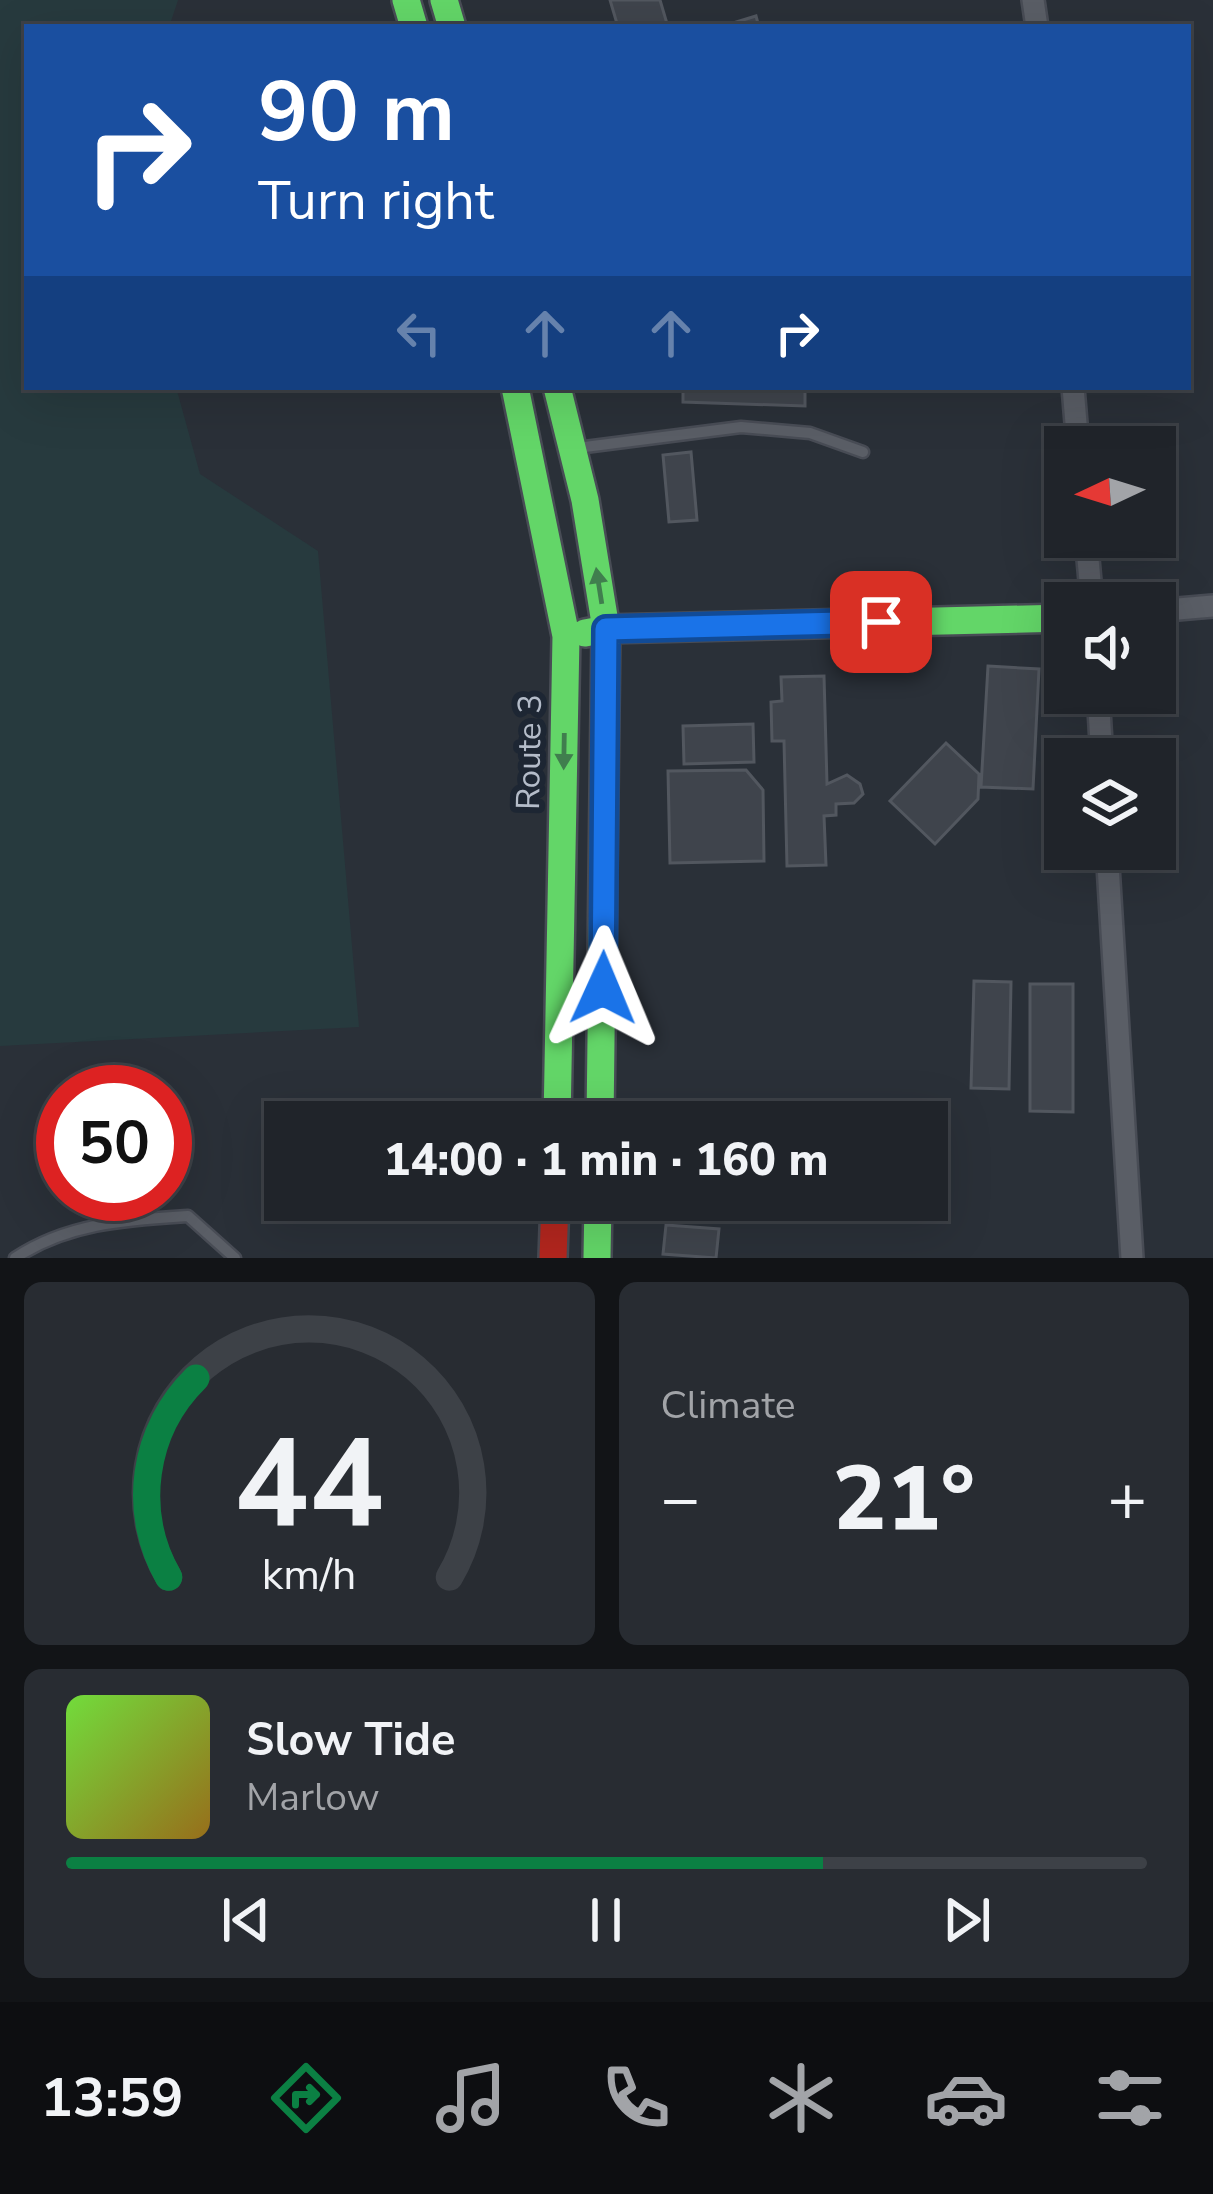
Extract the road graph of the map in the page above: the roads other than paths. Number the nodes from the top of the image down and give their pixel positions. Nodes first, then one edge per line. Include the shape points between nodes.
1 (516, 390) edge
2 (558, 390) edge
3 (1072, 390) edge
4 (1076, 426) edge
5 (574, 448) junction
6 (863, 452) dead end
7 (1213, 606) edge
8 (1176, 609) edge
9 (1044, 619) edge
10 (606, 629) junction
11 (566, 636) junction
12 (1108, 870) edge
13 (604, 944) junction
14 (562, 945) junction
15 (558, 1101) edge
16 (600, 1101) edge
17 (555, 1221) edge
18 (598, 1221) edge
19 (32, 1253) edge
20 (15, 1258) edge
21 (236, 1258) edge
22 (554, 1258) edge
23 (597, 1258) edge
24 (1132, 1258) edge

1 - 11 main road, Route 3
2 - 5 main road
3 - 4 street
5 - 6 lane via 741,427 810,433
10 -> 5 main road
7 - 8 street
9 - 10 main road
10 - 11 main road
10 - 13 main road
11 -> 14 main road, Route 3
12 - 24 street
13 - 14 main road
13 - 16 main road
14 - 15 main road, Route 3
17 - 22 main road
18 - 23 main road
19 - 20 lane
19 - 21 lane via 99,1222 188,1216

